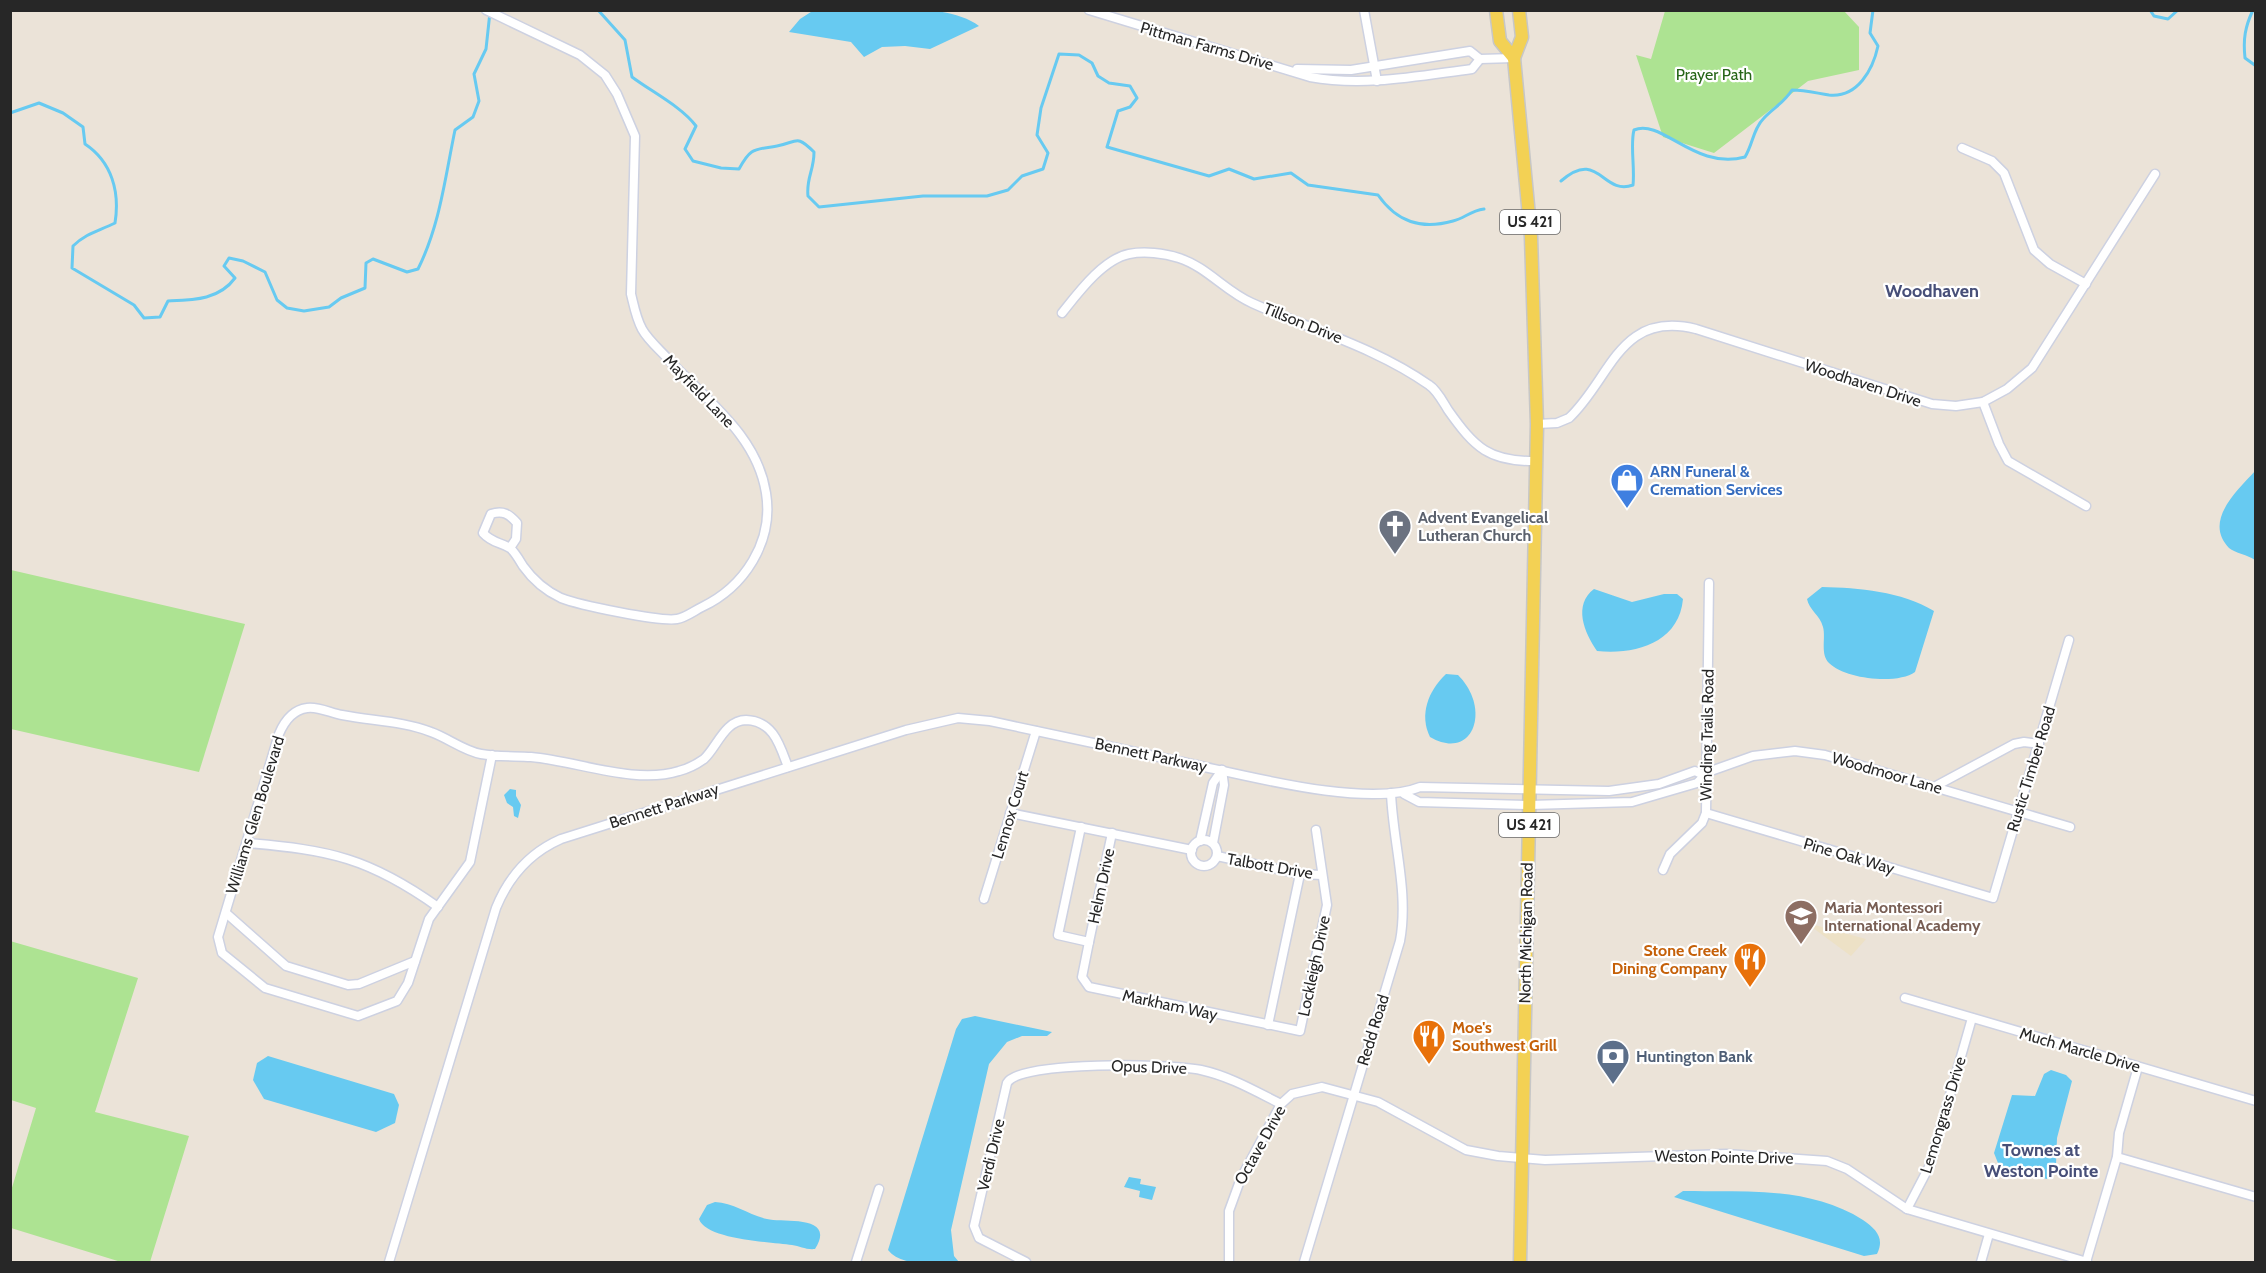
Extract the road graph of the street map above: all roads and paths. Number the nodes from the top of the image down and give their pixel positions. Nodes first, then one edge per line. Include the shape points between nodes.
1 (486, 10) edge
2 (1089, 10) edge
3 (1364, 10) edge
4 (1496, 10) edge
5 (1519, 10) edge
6 (1514, 58) junction
7 (1480, 59) junction
8 (1375, 66) junction
9 (1291, 69) junction
10 (1377, 81) junction
11 (1962, 148) dead end
12 (2155, 174) dead end
13 (2085, 284) junction
14 (1062, 313) dead end
15 (1983, 402) junction
16 (1537, 424) junction
17 (1537, 461) junction
18 (2086, 506) dead end
19 (510, 548) junction
20 (1709, 584) dead end
21 (2069, 640) dead end
22 (1036, 731) junction
23 (2039, 744) junction
24 (492, 755) junction
25 (788, 767) junction
26 (1222, 770) junction
27 (1706, 773) junction
28 (1934, 787) junction
29 (1531, 790) junction
30 (1390, 794) junction
31 (1404, 794) junction
32 (1530, 805) junction
33 (2018, 812) junction
34 (1010, 813) junction
35 (1706, 813) junction
36 (1081, 827) junction
37 (2070, 827) dead end
38 (1316, 830) dead end
39 (1112, 833) junction
40 (1200, 841) junction
41 (248, 843) junction
42 (1213, 843) junction
43 (1192, 850) junction
44 (1217, 856) junction
45 (1663, 870) dead end
46 (1300, 874) junction
47 (1322, 875) junction
48 (1993, 898) joint
49 (984, 899) dead end
50 (438, 907) junction
51 (226, 913) junction
52 (1089, 942) junction
53 (415, 961) junction
54 (1905, 998) dead end
55 (1972, 1018) junction
56 (1268, 1025) junction
57 (1300, 1031) joint
58 (2138, 1066) junction
59 (1011, 1078) joint
60 (1354, 1094) junction
61 (2256, 1101) edge
62 (1281, 1104) junction
63 (2117, 1156) junction
64 (1522, 1158) junction
65 (879, 1189) dead end
66 (2256, 1197) edge
67 (1907, 1209) junction
68 (1989, 1234) junction
69 (2087, 1262) edge
70 (389, 1263) edge
71 (856, 1263) edge
72 (1026, 1263) edge
73 (1229, 1263) edge
74 (1304, 1263) edge
75 (1520, 1263) edge
76 (1981, 1263) edge

1 - 19 street, Mayfield Lane via 580,55 605,75 617,94 635,136 631,294 636,315 656,346 719,410 755,454 766,494 764,531 747,572 715,601 680,619 662,620 561,598 536,582
2 - 9 street, Pittman Farms Drive
3 - 8 street
4 - 6 main road, US 421 via 1500,41
5 - 6 main road, US 421 via 1522,37
6 - 7 street, Pittman Farms Drive
6 - 16 main road, North Michigan Road / US 421 via 1531,237
7 - 8 street, Pittman Farms Drive via 1470,51
7 - 10 street, Pittman Farms Drive via 1472,69
8 - 9 street, Pittman Farms Drive via 1351,70
8 - 10 street
9 - 10 street, Pittman Farms Drive via 1331,81
11 - 13 street via 1992,161 2004,173 2034,250
12 - 13 street, Woodhaven Drive
13 - 15 street, Woodhaven Drive via 2032,368 2007,389
14 - 17 street, Tillson Drive via 1093,274 1128,254 1178,258 1195,264 1249,302 1375,352 1432,386 1464,434 1490,454 1514,461
15 - 16 street, Woodhaven Drive via 1956,406 1916,400 1696,329 1673,326 1647,331 1626,343 1569,418
15 - 18 street via 2008,461
16 - 17 main road, North Michigan Road / US 421
17 - 29 main road, North Michigan Road / US 421
19 - 19 street, Mayfield Lane via 494,543 483,533 491,514 499,511 517,523 516,539
20 - 27 street, Winding Trails Road
21 - 23 street, Rustic Timber Road
22 - 25 street, Bennett Parkway via 958,718
22 - 26 street, Bennett Parkway
22 - 34 street, Lennox Court
23 - 28 street via 2013,744
23 - 33 street, Rustic Timber Road
24 - 25 street, Williams Glen Boulevard via 559,759 646,776 664,775 703,759 732,726 747,720 774,733
24 - 41 street, Williams Glen Boulevard via 480,754 431,731 385,720 310,707 299,710 283,724 279,734
24 - 50 street, Williams Glen Boulevard via 470,862
25 - 70 street, Bennett Parkway via 561,839 538,851 508,882 496,908
26 - 30 street, Bennett Parkway via 1315,789
26 - 40 street, Bennett Parkway via 1213,783
26 - 42 street, Bennett Parkway via 1224,785
27 - 28 street, Woodmoor Lane via 1753,756 1795,751 1826,755
27 - 29 street, Woodmoor Lane via 1695,771 1659,784 1609,791
27 - 32 street, Woodmoor Lane via 1697,783 1650,799 1612,804
27 - 35 street, Winding Trails Road
28 - 33 street, Woodmoor Lane
29 - 31 street, Bennett Parkway via 1420,787
29 - 32 main road, North Michigan Road / US 421
30 - 31 street, Bennett Parkway
30 - 60 street, Redd Road via 1403,904 1402,927
31 - 32 street, Bennett Parkway via 1419,802
32 - 64 main road, North Michigan Road / US 421
33 - 37 street, Woodmoor Lane
33 - 48 street, Rustic Timber Road
34 - 36 street, Talbott Drive
34 - 49 street, Lennox Court
35 - 45 street, Winding Trails Road via 1702,824 1670,854
35 - 48 street, Pine Oak Way
36 - 39 street, Talbott Drive
36 - 52 street, Helm Drive via 1058,935
38 - 47 street, Lockleigh Drive
39 - 43 street, Talbott Drive
39 - 52 street, Helm Drive
40 - 42 street, Talbott Drive
40 - 43 street
41 - 50 street via 321,850 370,866
41 - 51 street, Williams Glen Boulevard
42 - 44 street, Talbott Drive
43 - 44 street, Talbott Drive via 1194,862 1201,866 1213,863
44 - 46 street, Talbott Drive
46 - 47 street, Talbott Drive
46 - 56 street, Lockleigh Drive
47 - 57 street, Lockleigh Drive via 1327,905
50 - 53 street, Williams Glen Boulevard via 429,919
51 - 53 street, Williams Glen Boulevard via 286,966 348,985
51 - 53 street, Williams Glen Boulevard via 218,937 222,953 264,988 358,1016 397,1001
52 - 56 street, Markham Way via 1082,977 1089,987
54 - 55 street, Much Marcle Drive
55 - 58 street, Much Marcle Drive
55 - 67 street, Lemongrass Drive via 1930,1165
56 - 57 street, Markham Way
58 - 61 street, Much Marcle Drive
58 - 63 street
59 - 62 street, Opus Drive via 1036,1069 1160,1064 1202,1070
59 - 72 street, Verdi Drive via 974,1226 975,1234
60 - 62 street, Octave Drive via 1306,1089
60 - 64 street, Weston Pointe Drive via 1400,1112 1466,1150
60 - 74 street, Redd Road
62 - 73 street, Octave Drive via 1241,1178 1229,1211
63 - 66 street
63 - 69 street
64 - 67 street, Weston Pointe Drive via 1703,1154 1816,1159 1846,1169
64 - 75 main road, North Michigan Road / US 421
65 - 71 street
67 - 68 street, Weston Pointe Drive
68 - 69 street, Weston Pointe Drive
68 - 76 street

